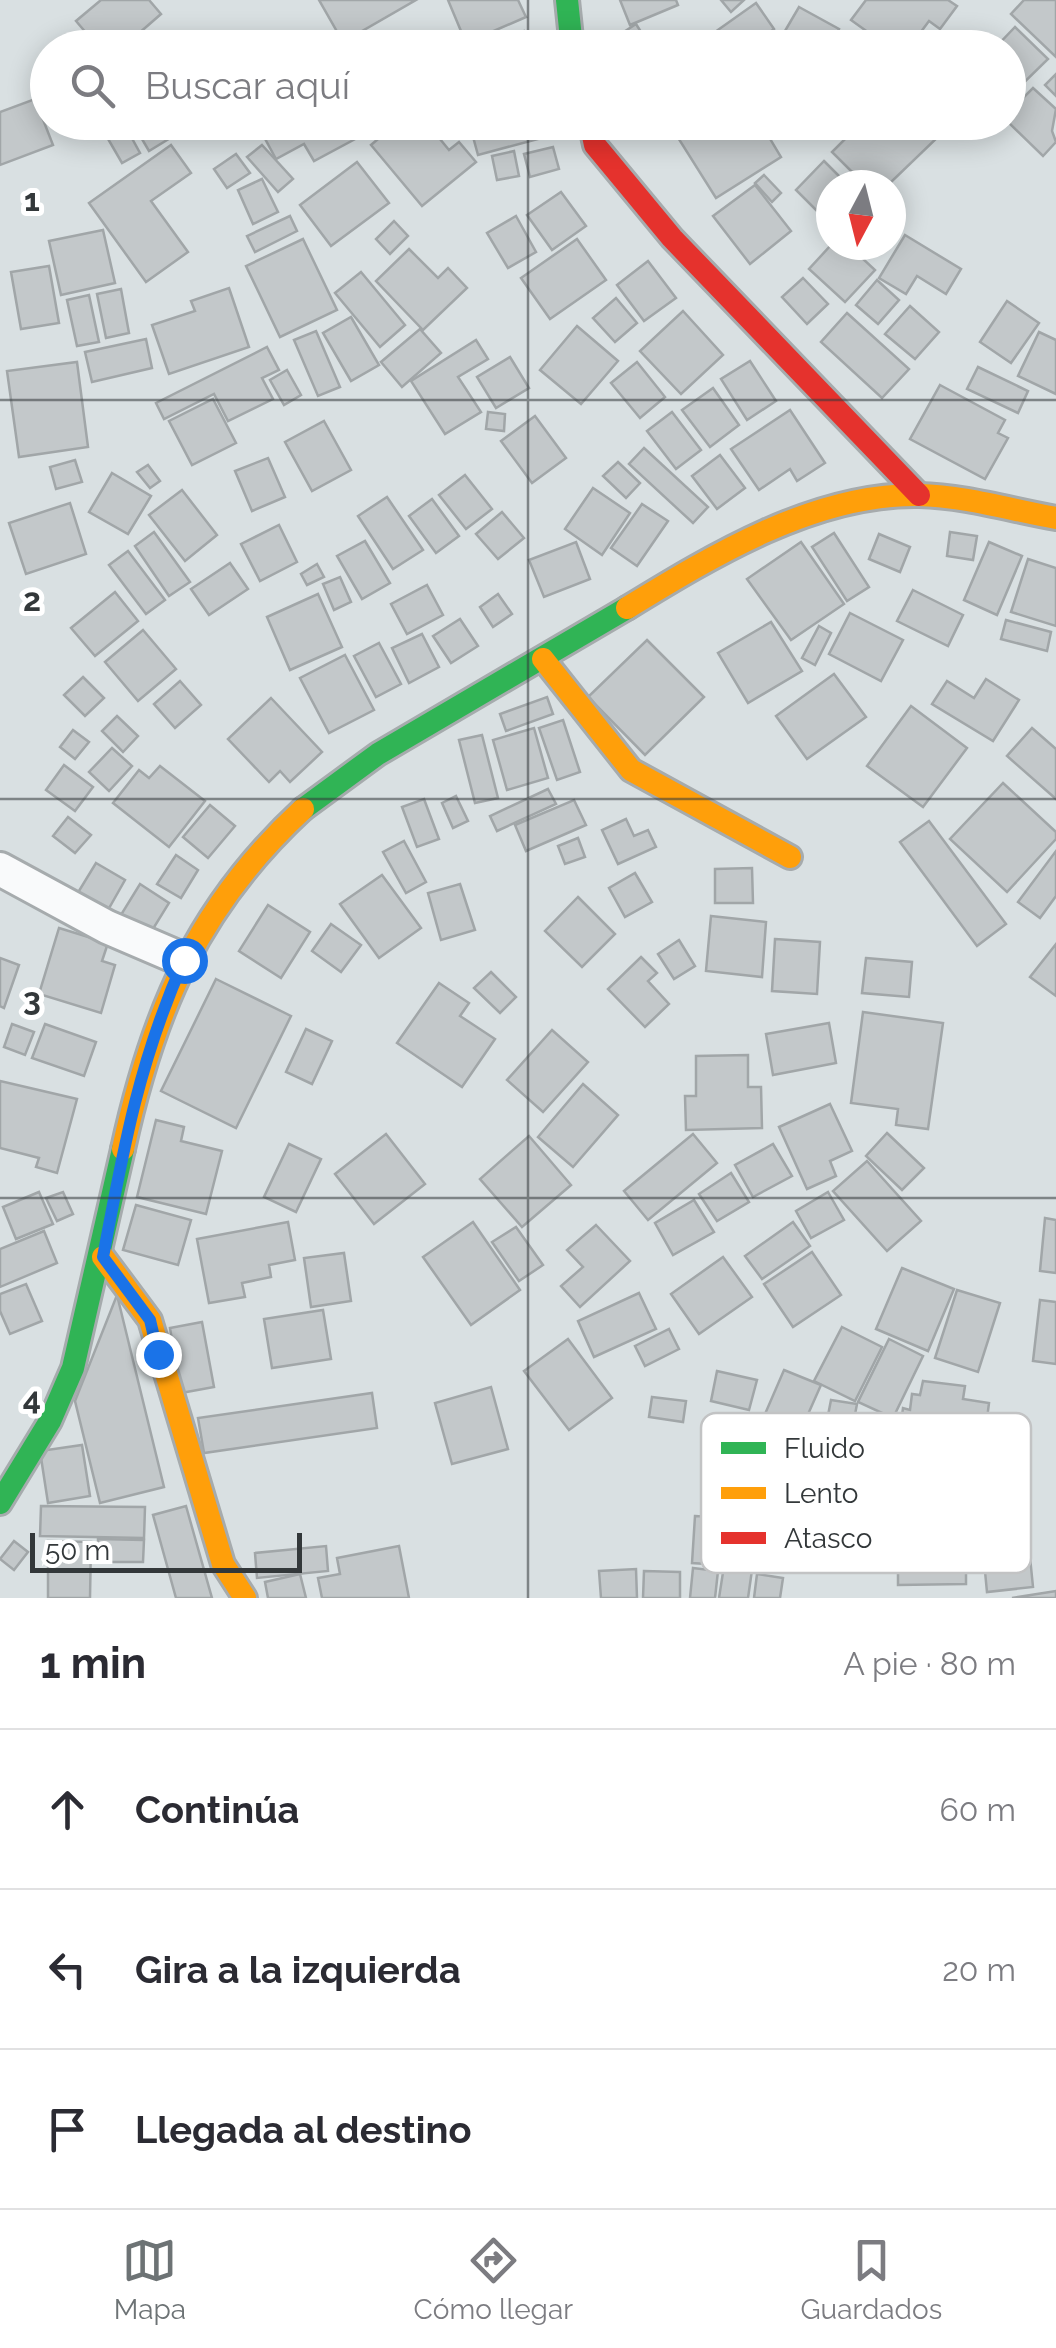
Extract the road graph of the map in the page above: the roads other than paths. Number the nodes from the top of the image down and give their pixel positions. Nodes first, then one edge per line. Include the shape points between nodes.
1 (566, 0) edge
2 (570, 30) edge
3 (595, 140) edge
4 (919, 495) junction
5 (1056, 518) edge
6 (543, 660) junction
7 (790, 857) dead end
8 (0, 869) edge
9 (184, 960) junction
10 (103, 1257) junction
11 (0, 1503) edge
12 (244, 1598) edge

1 - 2 street
3 - 4 street via 672,238
4 - 5 street
4 - 6 street via 853,504 793,522 704,565
6 - 7 street via 631,770
6 - 9 street via 379,755 302,810 244,872
8 - 9 street
9 - 10 street via 134,1091
10 - 11 street via 56,1412
10 - 12 street via 150,1320 223,1564

